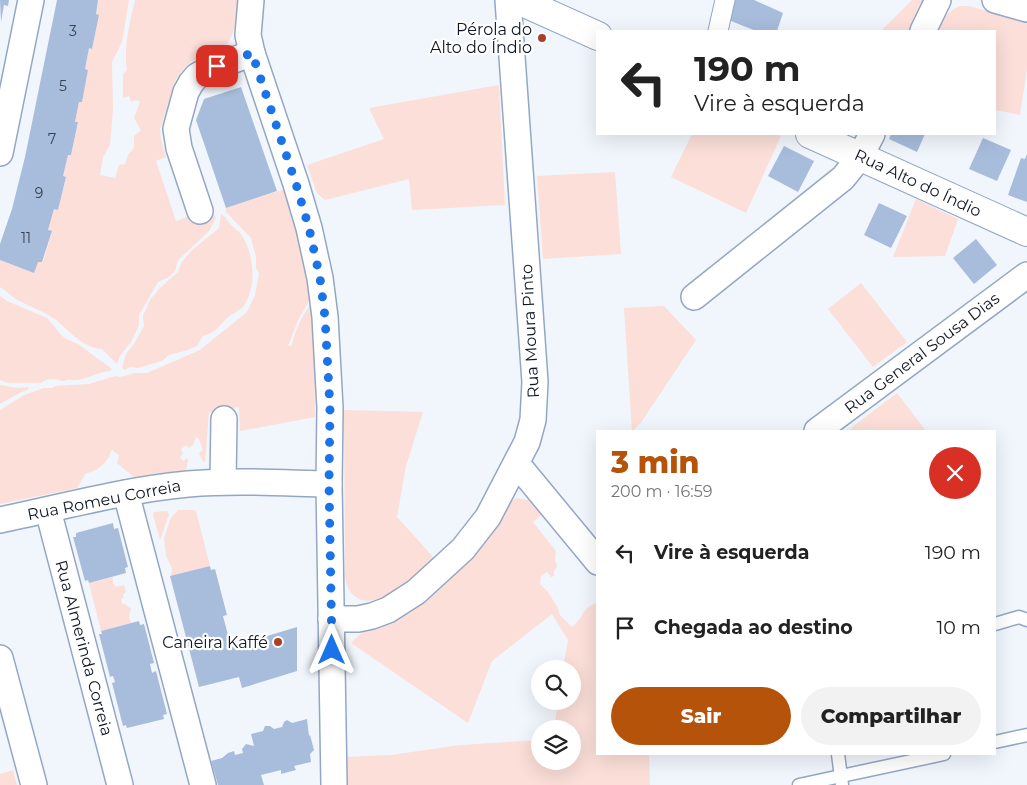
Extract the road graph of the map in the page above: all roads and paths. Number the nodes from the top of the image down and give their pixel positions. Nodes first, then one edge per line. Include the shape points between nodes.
1 (31, 0) edge
2 (251, 0) edge
3 (508, 0) edge
4 (518, 0) edge
5 (725, 0) edge
6 (938, 0) edge
7 (995, 0) edge
8 (1027, 9) edge
9 (718, 30) edge
10 (923, 30) edge
11 (596, 35) edge
12 (252, 53) junction
13 (5, 101) edge
14 (815, 135) edge
15 (866, 145) edge
16 (0, 152) edge
17 (200, 211) dead end
18 (1027, 232) edge
19 (1027, 275) edge
20 (694, 297) dead end
21 (224, 419) dead end
22 (818, 430) edge
23 (517, 464) junction
24 (223, 481) junction
25 (329, 484) junction
26 (126, 493) junction
27 (48, 510) junction
28 (0, 520) edge
29 (596, 560) edge
30 (332, 619) junction
31 (1027, 620) edge
32 (996, 624) edge
33 (0, 658) edge
34 (1027, 735) edge
35 (996, 742) edge
36 (838, 755) edge
37 (940, 755) edge
38 (842, 781) edge
39 (34, 785) edge
40 (120, 785) edge
41 (203, 785) edge
42 (334, 785) edge
43 (799, 785) edge

1 - 13 street
2 - 12 street via 248,36
3 - 23 street, Rua Moura Pinto via 535,382 533,420
4 - 11 main road
5 - 9 street
6 - 10 street
7 - 8 street
12 - 17 street via 197,76 186,92 177,137
12 - 25 street via 296,184 320,278 328,351
13 - 16 street
14 - 15 main road, Rua Alto do Índio
15 - 18 main road, Rua Alto do Índio
15 - 20 street via 843,178
19 - 22 street, Rua General Sousa Dias
21 - 24 street
23 - 29 street
23 - 30 street, Rua Moura Pinto via 476,533 416,592 372,616
24 - 25 street, Rua Romeu Correia
24 - 26 street, Rua Romeu Correia
25 - 30 street
26 - 27 street, Rua Romeu Correia
26 - 41 street
27 - 28 street, Rua Romeu Correia
27 - 40 street, Rua Almerinda Correia
30 - 42 street
31 - 32 lane via 1019,617
33 - 39 street
34 - 35 lane
36 - 38 lane
37 - 38 lane
38 - 43 lane

